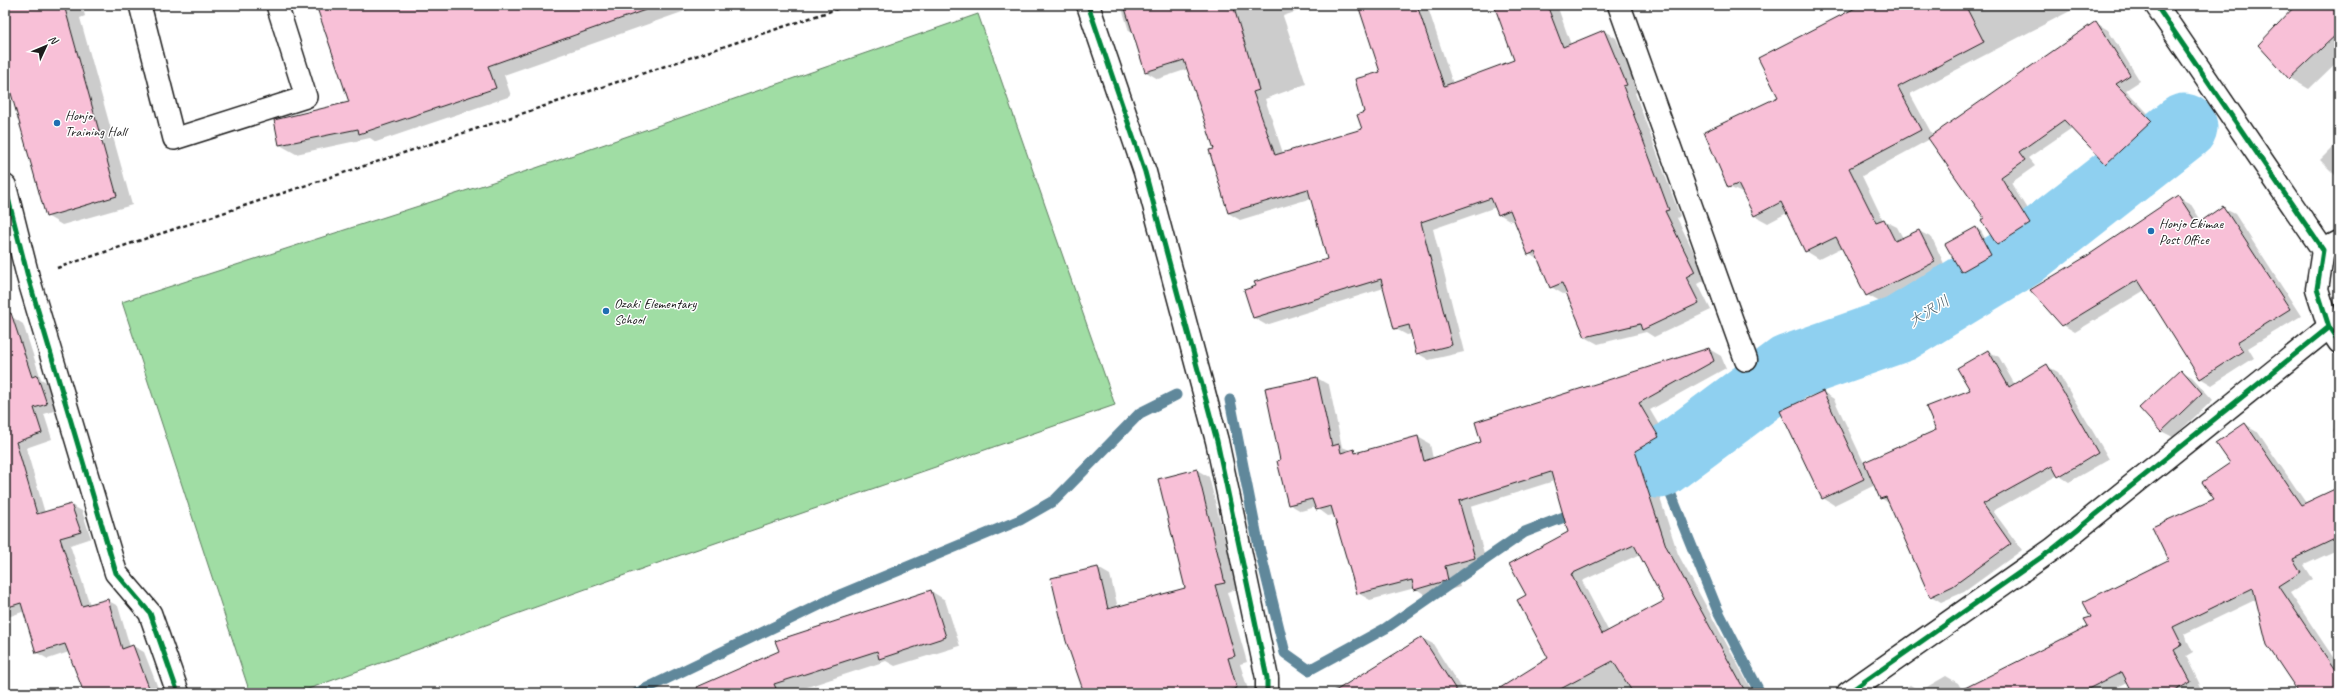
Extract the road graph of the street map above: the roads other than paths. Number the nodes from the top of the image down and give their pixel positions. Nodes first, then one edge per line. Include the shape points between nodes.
1 (140, 5) edge
2 (277, 5) edge
3 (1088, 5) edge
4 (1619, 5) edge
5 (2156, 5) edge
6 (5, 186) edge
7 (2331, 246) edge
8 (2334, 335) edge
9 (1746, 360) dead end
10 (178, 693) edge
11 (1267, 693) edge
12 (1848, 693) edge

1 - 2 lane via 174,139 306,97
3 - 11 street via 1145,172 1215,434 1267,678
4 - 9 street
5 - 7 street
6 - 10 street via 28,277 116,573 150,613
7 - 8 street via 2317,289
8 - 12 street via 2053,549

